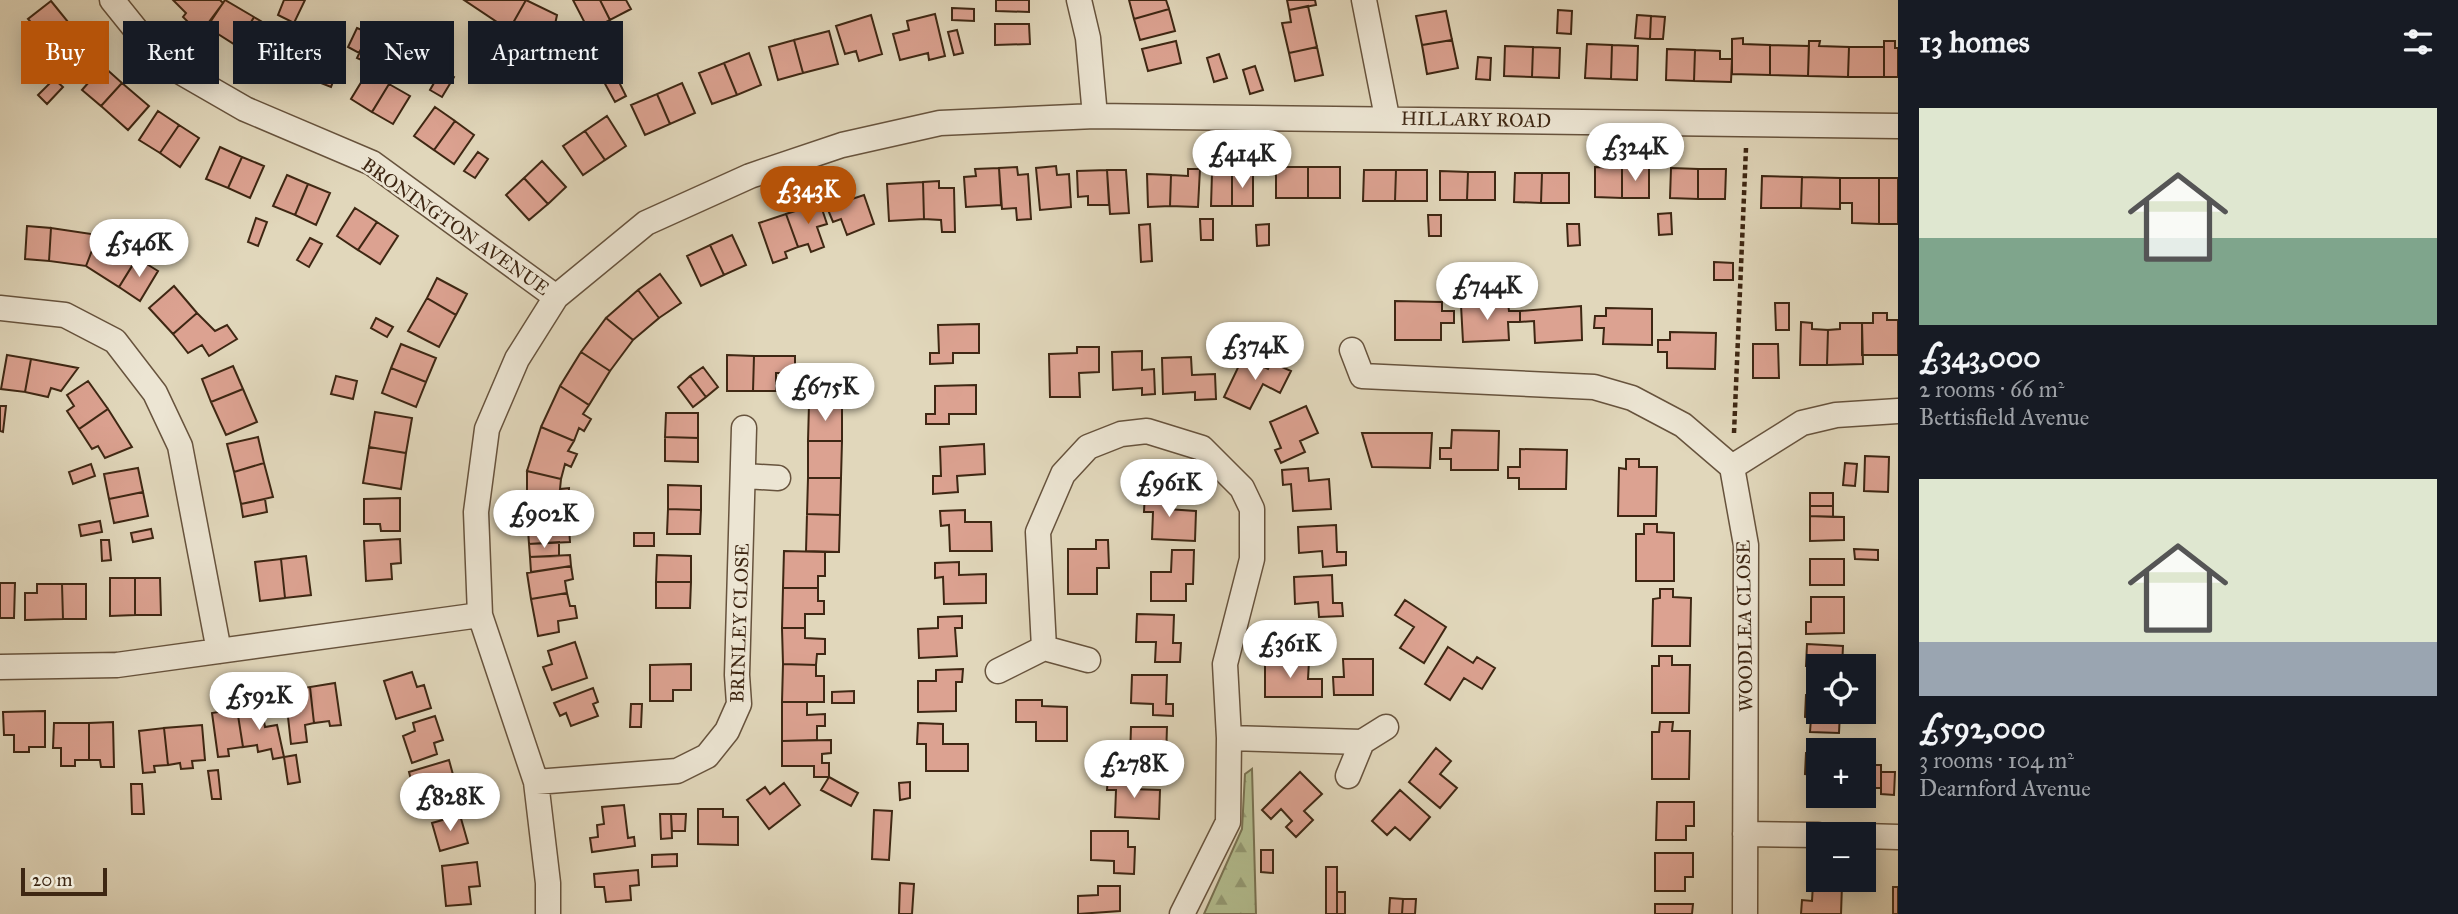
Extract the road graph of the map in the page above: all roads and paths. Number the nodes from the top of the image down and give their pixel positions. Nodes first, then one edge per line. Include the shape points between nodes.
1 (112, 0) edge
2 (1079, 0) edge
3 (1364, 0) edge
4 (1095, 116) junction
5 (1387, 117) junction
6 (1747, 123) junction
7 (1898, 126) edge
8 (556, 297) junction
9 (0, 307) edge
10 (1352, 350) dead end
11 (1898, 411) edge
12 (744, 428) dead end
13 (1732, 467) junction
14 (745, 476) junction
15 (778, 478) dead end
16 (480, 615) junction
17 (1044, 648) junction
18 (219, 651) junction
19 (1088, 660) dead end
20 (0, 667) edge
21 (998, 671) dead end
22 (1385, 727) dead end
23 (1229, 738) junction
24 (1362, 742) junction
25 (1348, 776) dead end
26 (536, 782) junction
27 (1745, 834) junction
28 (1806, 835) edge
29 (1876, 836) edge
30 (1898, 837) edge
31 (548, 914) edge
32 (1182, 914) edge
33 (1745, 914) edge

1 - 8 street, BRONINGTON AVENUE via 145,41 179,71 245,109 372,163
2 - 4 street via 1088,38
3 - 5 street
4 - 5 street, HILLARY ROAD
4 - 8 street, HILLARY ROAD via 940,123 842,145 698,197 646,223
5 - 6 street, HILLARY ROAD
6 - 7 street, HILLARY ROAD
6 - 13 path
8 - 16 street, HILLARY ROAD via 517,359 488,429 476,512
9 - 18 street via 65,315 115,341 155,393 180,446
10 - 13 street via 1362,376 1594,387 1632,398 1683,425
11 - 13 street via 1836,415 1802,423
12 - 14 street, BRINLEY CLOSE
13 - 27 street, WOODLEA CLOSE via 1746,545
14 - 15 street
14 - 26 street, BRINLEY CLOSE via 739,704 727,730 707,756 677,771
16 - 18 street
16 - 26 street, HILLARY ROAD
17 - 19 street
17 - 21 street
17 - 23 street via 1038,532 1063,474 1088,447 1121,434 1147,431 1202,448 1242,488 1252,509 1252,559 1225,664
18 - 20 street via 117,665
22 - 24 street
23 - 24 street
23 - 32 street via 1228,822
24 - 25 street
26 - 31 street, HILLARY ROAD
27 - 28 street
27 - 33 street, WOODLEA CLOSE
29 - 30 street

